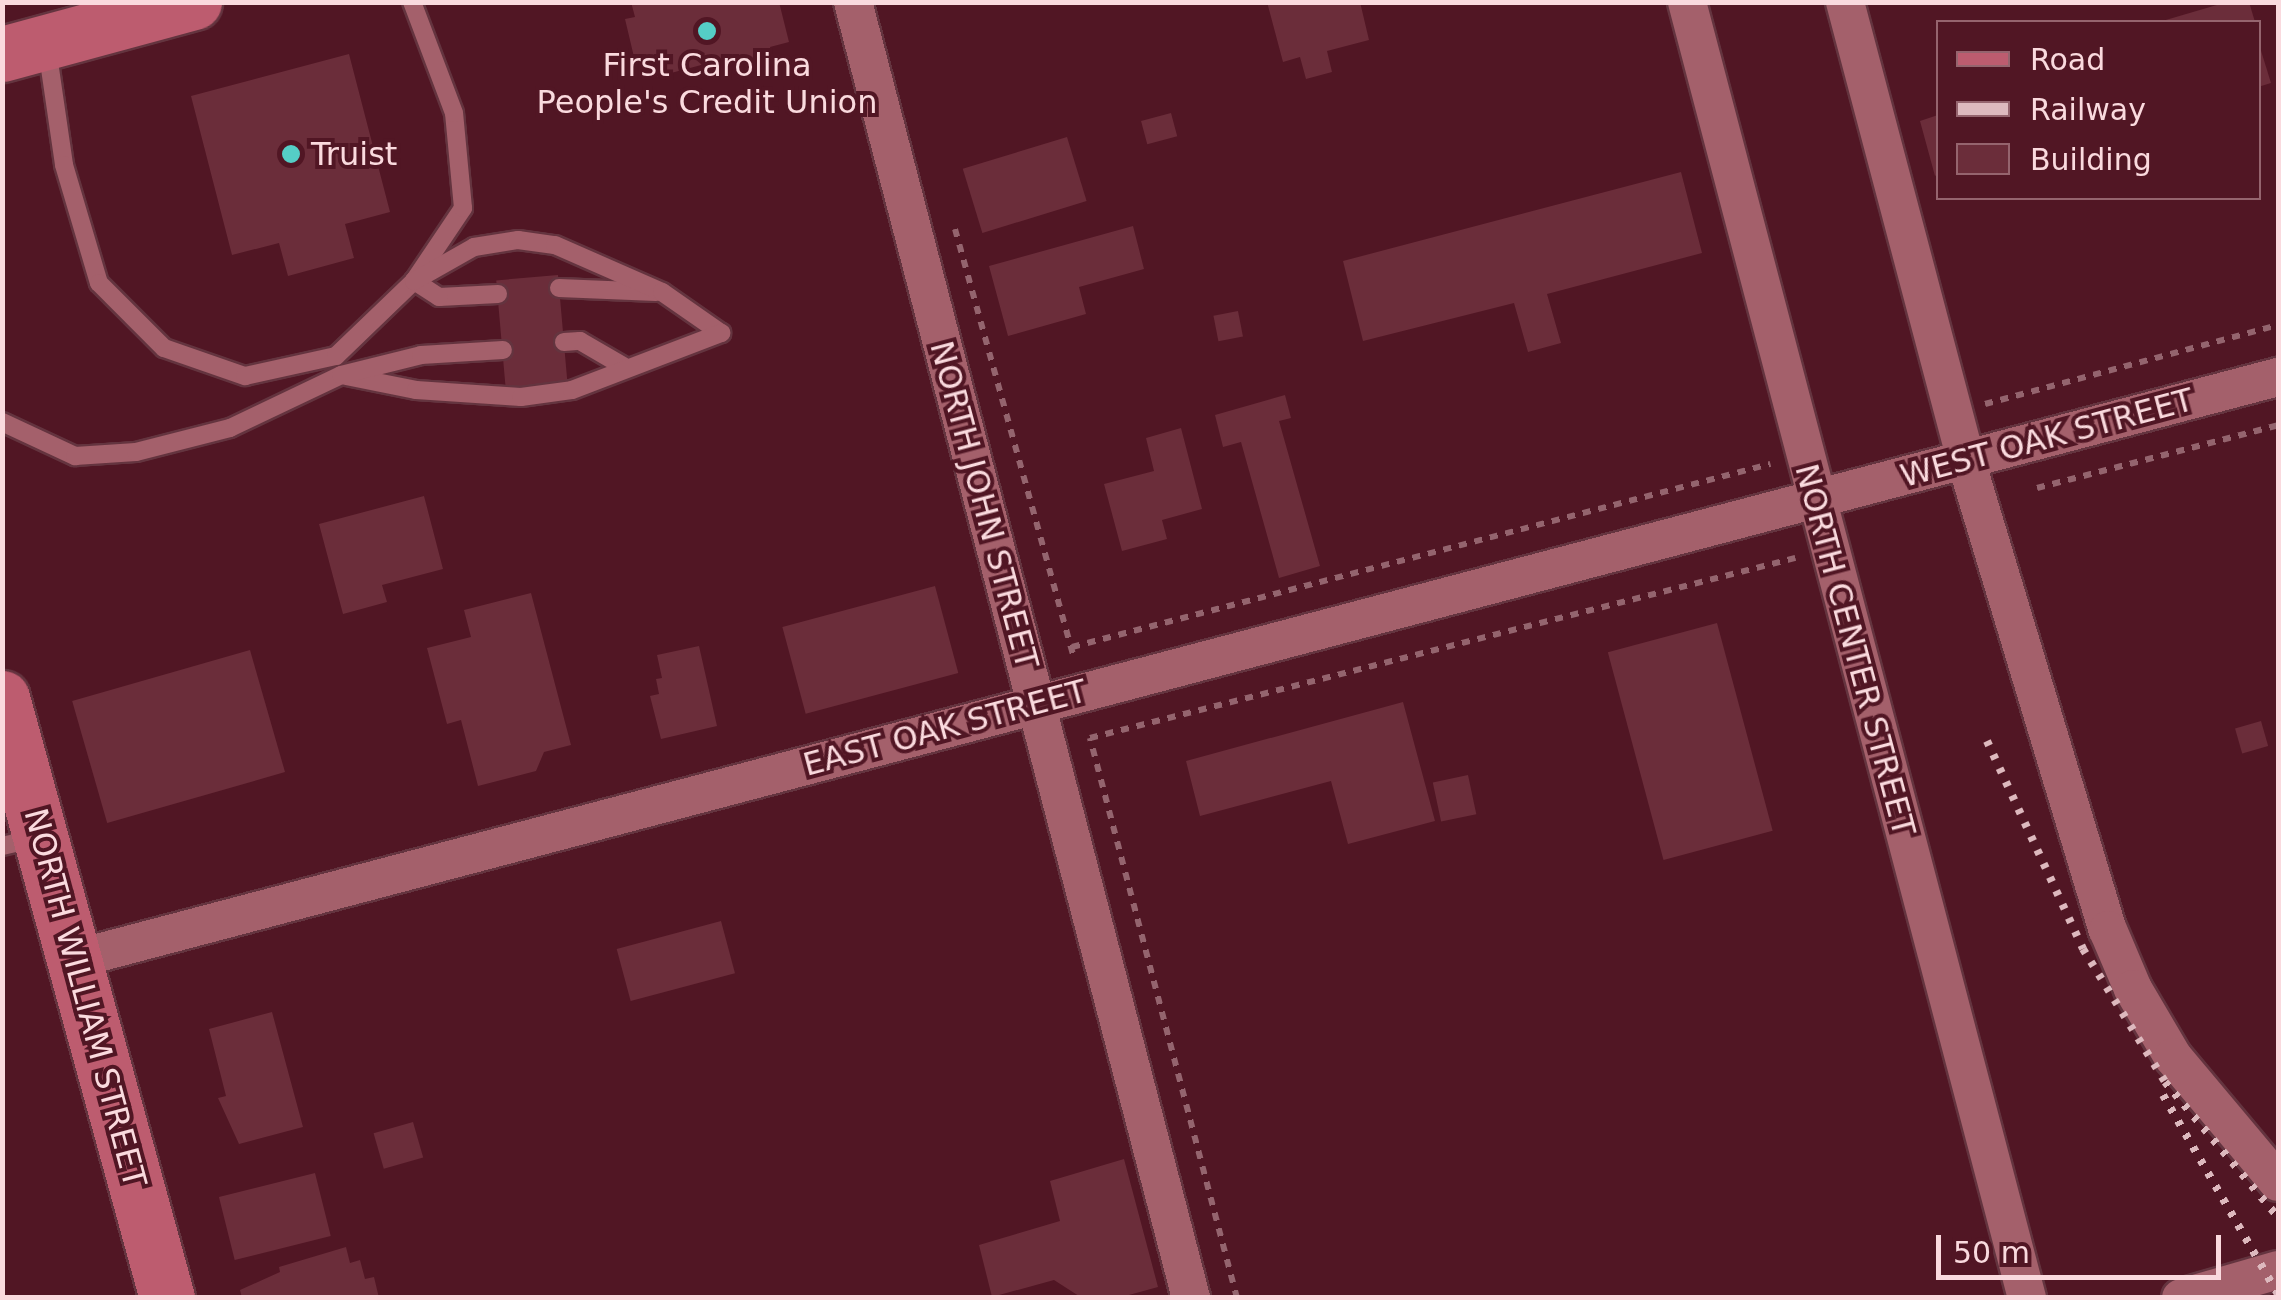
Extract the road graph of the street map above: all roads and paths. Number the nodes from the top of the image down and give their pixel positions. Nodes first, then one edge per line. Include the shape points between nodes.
1 (194, 2) edge
2 (412, 2) edge
3 (853, 2) edge
4 (1687, 2) edge
5 (1846, 2) edge
6 (24, 48) edge
7 (950, 211) dead end
8 (414, 281) junction
9 (559, 288) dead end
10 (662, 292) junction
11 (498, 294) dead end
12 (2278, 325) edge
13 (564, 342) dead end
14 (503, 350) dead end
15 (336, 356) junction
16 (623, 366) junction
17 (341, 375) junction
18 (2278, 377) edge
19 (1984, 404) dead end
20 (2, 422) edge
21 (2278, 425) edge
22 (1966, 461) junction
23 (1773, 463) dead end
24 (2037, 488) dead end
25 (1816, 500) junction
26 (1795, 558) dead end
27 (1072, 647) junction
28 (1074, 657) dead end
29 (2, 698) edge
30 (1036, 704) junction
31 (22, 842) edge
32 (75, 959) junction
33 (2278, 1182) edge
34 (2278, 1270) edge
35 (167, 1298) edge
36 (1191, 1298) edge
37 (1237, 1298) edge
38 (2027, 1298) edge
39 (2181, 1298) edge

1 - 6 main road
2 - 8 lane via 454,113 463,208
3 - 30 street, NORTH JOHN STREET
4 - 25 street, NORTH CENTER STREET
5 - 22 street
6 - 15 lane via 100,283 164,348 245,376
7 - 27 path
8 - 10 lane via 474,246 518,240 586,255
8 - 11 lane via 440,297
8 - 15 lane
9 - 10 lane
10 - 16 lane via 721,332
12 - 19 path
13 - 16 lane via 580,340
14 - 17 lane via 421,355
15 - 17 lane
16 - 17 lane via 572,390 520,397 416,390
17 - 20 lane via 230,428 136,452 75,456
18 - 22 street, WEST OAK STREET
21 - 24 path
22 - 25 street, WEST OAK STREET
22 - 33 street via 2108,930 2133,989 2196,1088
23 - 27 path
25 - 30 street, EAST OAK STREET
25 - 38 street, NORTH CENTER STREET
26 - 37 path via 1090,738
27 - 28 path
29 - 31 main road, NORTH WILLIAM STREET
30 - 32 street, EAST OAK STREET
30 - 36 street, NORTH JOHN STREET
31 - 32 main road, NORTH WILLIAM STREET
32 - 35 main road, NORTH WILLIAM STREET
34 - 39 street

